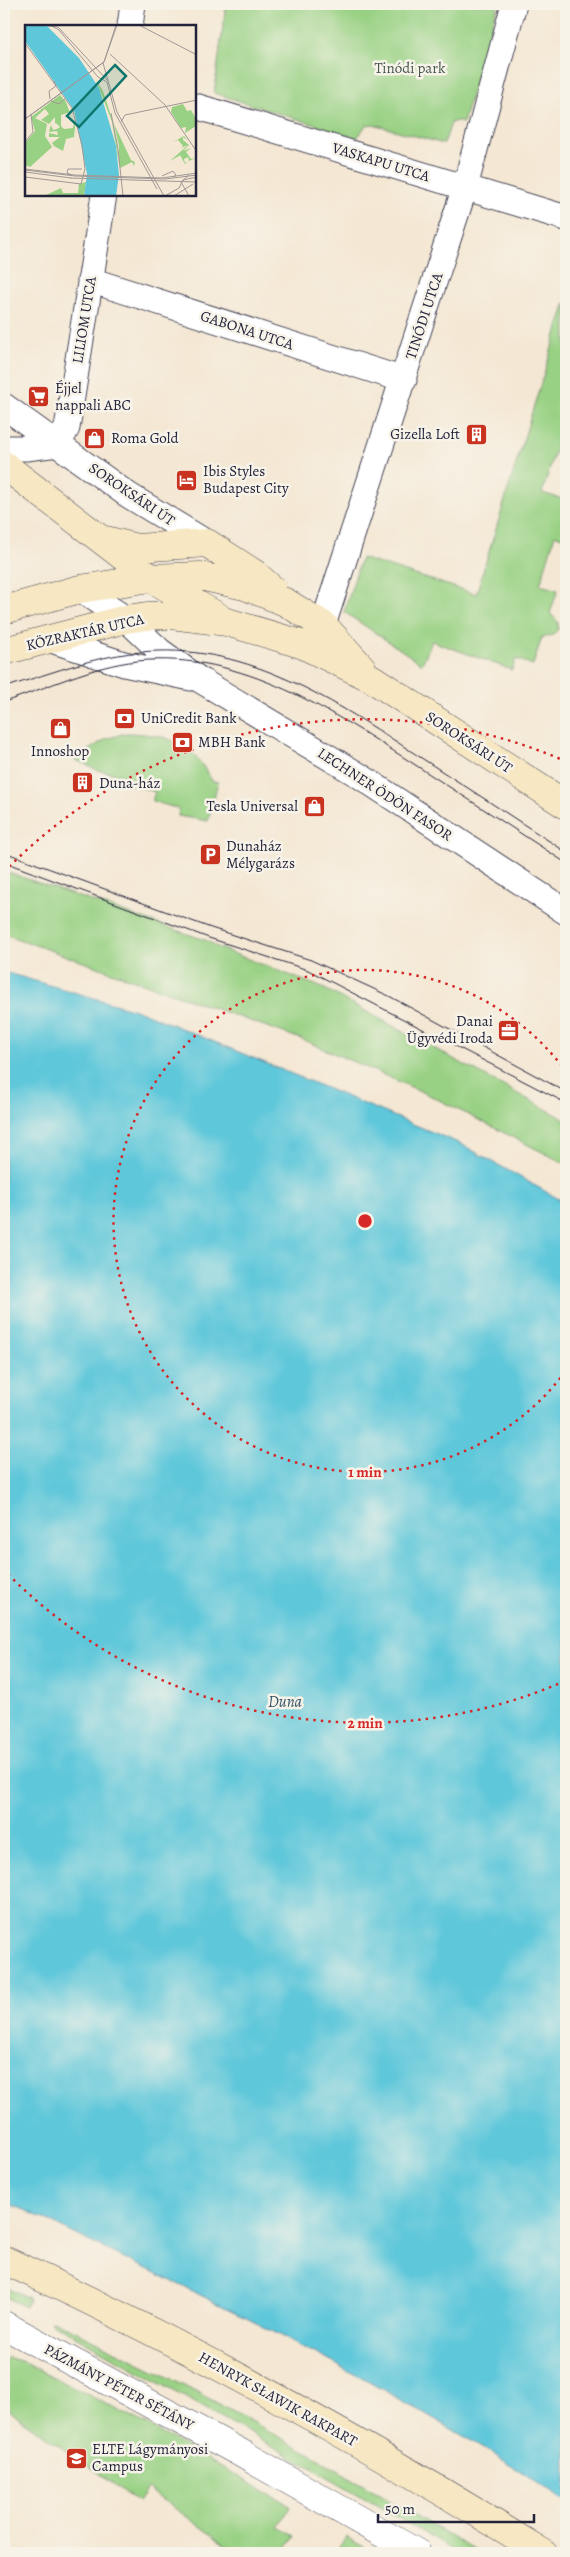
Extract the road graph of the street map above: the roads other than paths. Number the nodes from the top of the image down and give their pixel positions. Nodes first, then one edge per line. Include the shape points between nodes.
1 (133, 4) edge
2 (514, 4) edge
3 (130, 25) edge
4 (196, 106) edge
5 (465, 188) junction
6 (104, 196) edge
7 (566, 218) edge
8 (90, 280) junction
9 (404, 380) junction
10 (4, 406) edge
11 (58, 444) junction
12 (4, 448) edge
13 (4, 465) edge
14 (95, 536) junction
15 (207, 543) junction
16 (151, 578) junction
17 (80, 589) junction
18 (286, 602) junction
19 (4, 610) edge
20 (126, 619) junction
21 (227, 622) junction
22 (323, 625) junction
23 (48, 639) junction
24 (4, 651) edge
25 (371, 678) junction
26 (200, 680) junction
27 (566, 805) edge
28 (566, 912) edge
29 (4, 2260) edge
30 (4, 2325) edge
31 (417, 2553) edge
32 (543, 2553) edge

1 - 3 street
2 - 5 street, TINÓDI UTCA
4 - 5 street, VASKAPU UTCA
5 - 7 street, VASKAPU UTCA
5 - 9 street, TINÓDI UTCA
6 - 8 street, LILIOM UTCA
8 - 9 street, GABONA UTCA
8 - 11 street, LILIOM UTCA via 67,428
9 - 22 street, TINÓDI UTCA
10 - 11 street, SOROKSÁRI ÚT
11 - 12 street
11 - 15 street, SOROKSÁRI ÚT via 128,495
13 - 14 main road
14 - 15 main road via 137,548
14 - 16 main road
15 - 18 main road via 256,574
16 - 17 main road
16 - 18 main road via 200,576 245,586
16 - 21 main road
17 - 19 main road
17 - 20 street, LECHNER ÖDÖN FASOR
18 - 22 main road, SOROKSÁRI ÚT
20 - 21 main road, KÖZRAKTÁR UTCA via 171,615
20 - 23 main road, KÖZRAKTÁR UTCA
20 - 26 street, LECHNER ÖDÖN FASOR via 160,651
21 - 25 main road, SOROKSÁRI ÚT via 301,644
22 - 25 main road, SOROKSÁRI ÚT
23 - 24 main road, KÖZRAKTÁR UTCA
23 - 26 street, LECHNER ÖDÖN FASOR via 124,664
25 - 27 main road, SOROKSÁRI ÚT
26 - 28 street, LECHNER ÖDÖN FASOR via 360,776
29 - 32 main road, HENRYK SŁAWIK RAKPART via 220,2366 448,2494
30 - 31 street, PÁZMÁNY PÉTER SÉTÁNY

